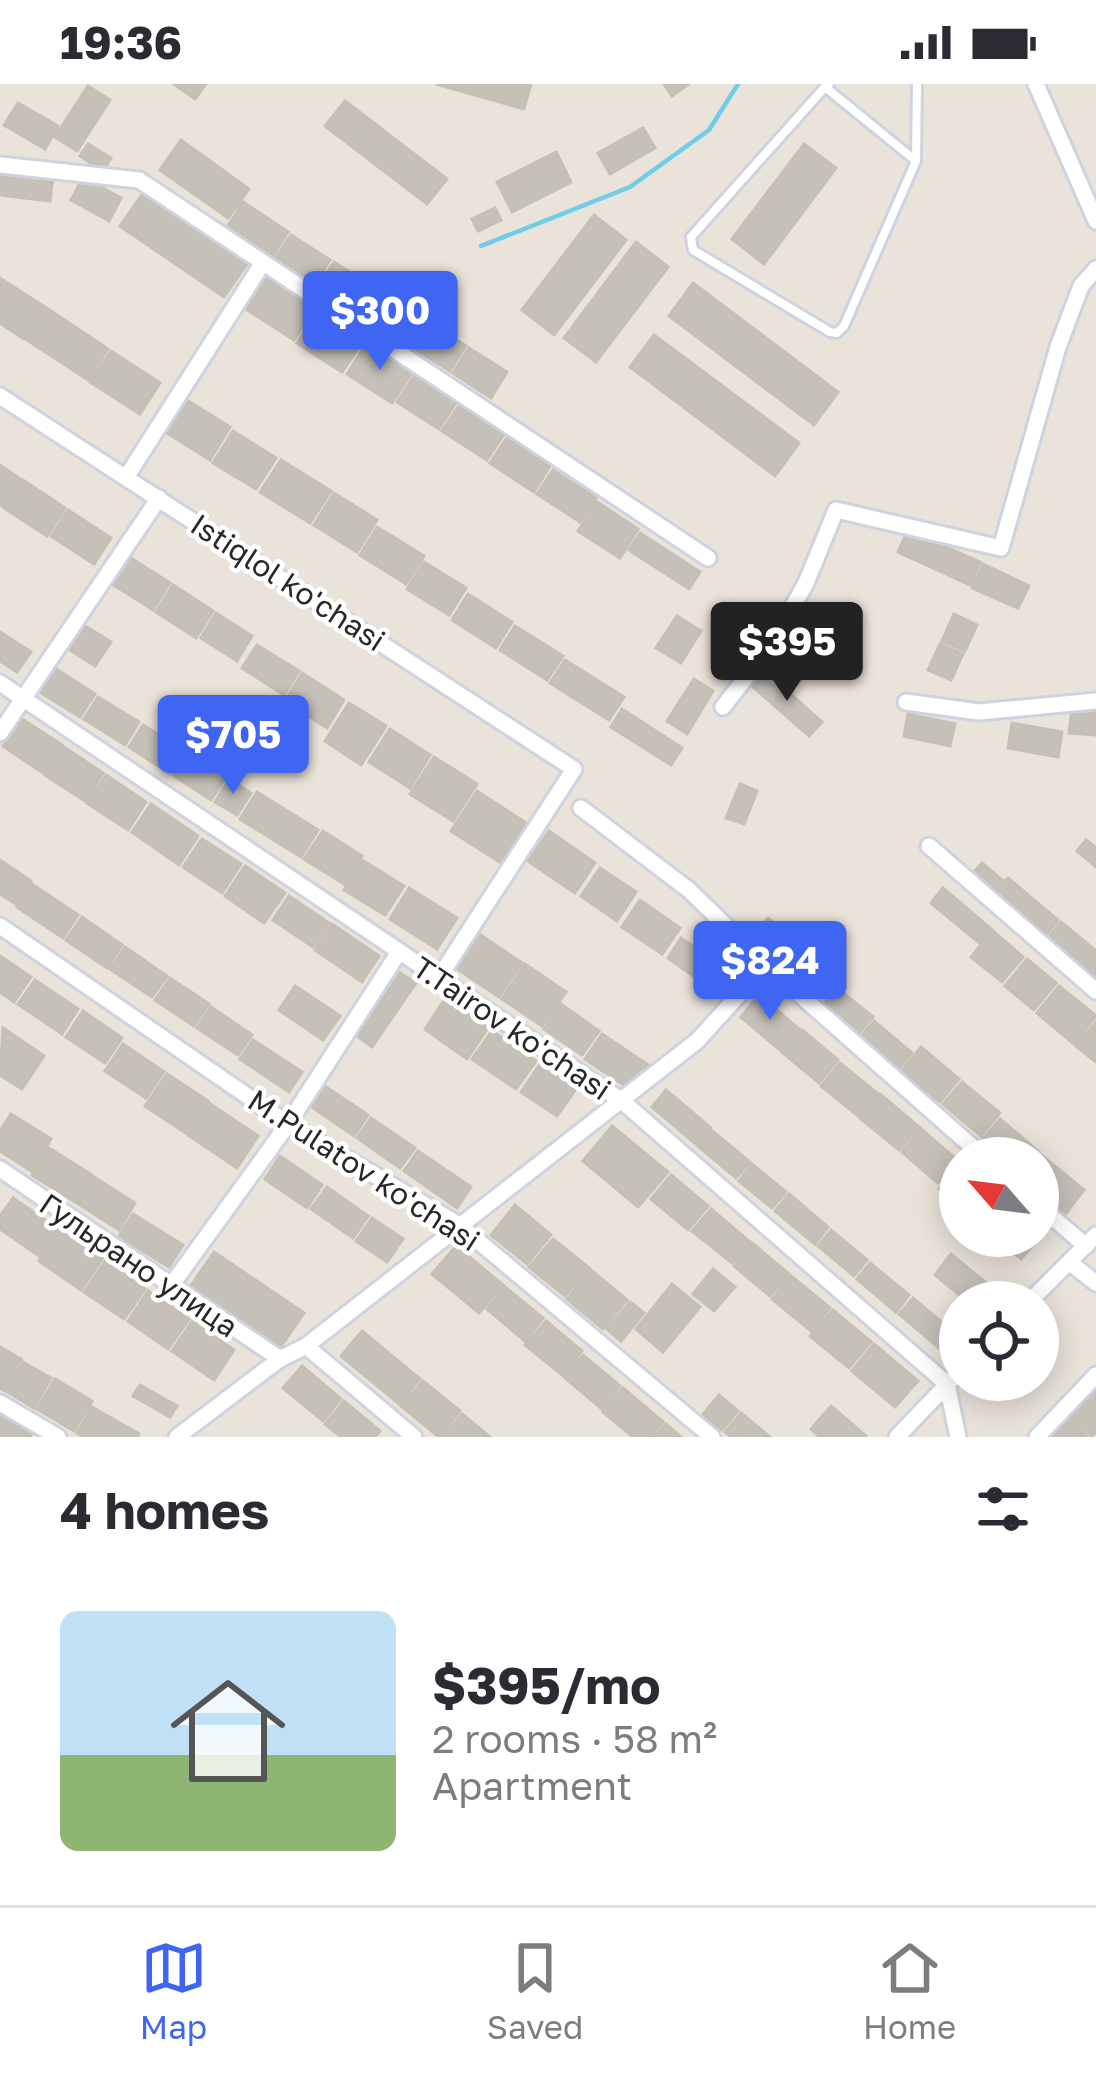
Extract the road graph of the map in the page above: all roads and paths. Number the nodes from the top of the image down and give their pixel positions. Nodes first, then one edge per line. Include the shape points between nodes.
1 (917, 84) edge
2 (1036, 84) edge
3 (827, 85) edge
4 (916, 161) junction
5 (0, 165) edge
6 (1096, 221) edge
7 (262, 264) junction
8 (1096, 269) edge
9 (0, 396) edge
10 (127, 476) junction
11 (159, 498) junction
12 (708, 558) dead end
13 (0, 683) edge
14 (23, 699) junction
15 (1096, 701) edge
16 (906, 702) dead end
17 (724, 707) dead end
18 (0, 733) edge
19 (581, 808) dead end
20 (928, 846) dead end
21 (0, 926) edge
22 (399, 952) junction
23 (766, 965) junction
24 (439, 979) junction
25 (1096, 991) edge
26 (622, 1101) junction
27 (288, 1124) junction
28 (961, 1137) edge
29 (0, 1169) edge
30 (1059, 1219) edge
31 (459, 1225) junction
32 (1091, 1240) edge
33 (1070, 1262) junction
34 (1051, 1281) edge
35 (1096, 1282) edge
36 (170, 1287) junction
37 (306, 1346) junction
38 (280, 1359) junction
39 (939, 1365) edge
40 (1096, 1375) edge
41 (939, 1393) edge
42 (956, 1401) edge
43 (0, 1402) edge
44 (58, 1437) edge
45 (177, 1437) edge
46 (414, 1437) edge
47 (712, 1437) edge
48 (897, 1437) edge
49 (958, 1437) edge
50 (1037, 1437) edge

1 - 4 lane
2 - 6 street
3 - 4 lane
3 - 4 lane via 692,237 693,250 837,333
5 - 7 street via 139,180
7 - 10 street
7 - 12 street
8 - 17 street via 1058,347 1001,548 836,510 771,645
9 - 10 street, Istiqlol ko'chasi
10 - 11 street, Istiqlol ko'chasi
11 - 14 street
11 - 24 street, Istiqlol ko'chasi via 574,769
13 - 14 street, T.Tairov ko'chasi
14 - 18 street
14 - 22 street, T.Tairov ko'chasi
15 - 16 street via 979,712
19 - 23 street via 689,890
20 - 25 street
21 - 27 street, M.Pulatov ko'chasi
22 - 24 street, T.Tairov ko'chasi
22 - 27 street
23 - 26 street via 697,1041
23 - 28 street
24 - 26 street, T.Tairov ko'chasi
26 - 31 street
26 - 39 street, T.Tairov ko'chasi
27 - 31 street, M.Pulatov ko'chasi
27 - 36 street
29 - 36 street, Гульрано улица
30 - 32 street
31 - 37 street
31 - 47 street, M.Pulatov ko'chasi
32 - 33 street
33 - 34 street
33 - 35 street
36 - 38 street, Гульрано улица
37 - 38 street
37 - 46 street
38 - 45 street
40 - 50 street
41 - 48 street
42 - 49 street
43 - 44 street

